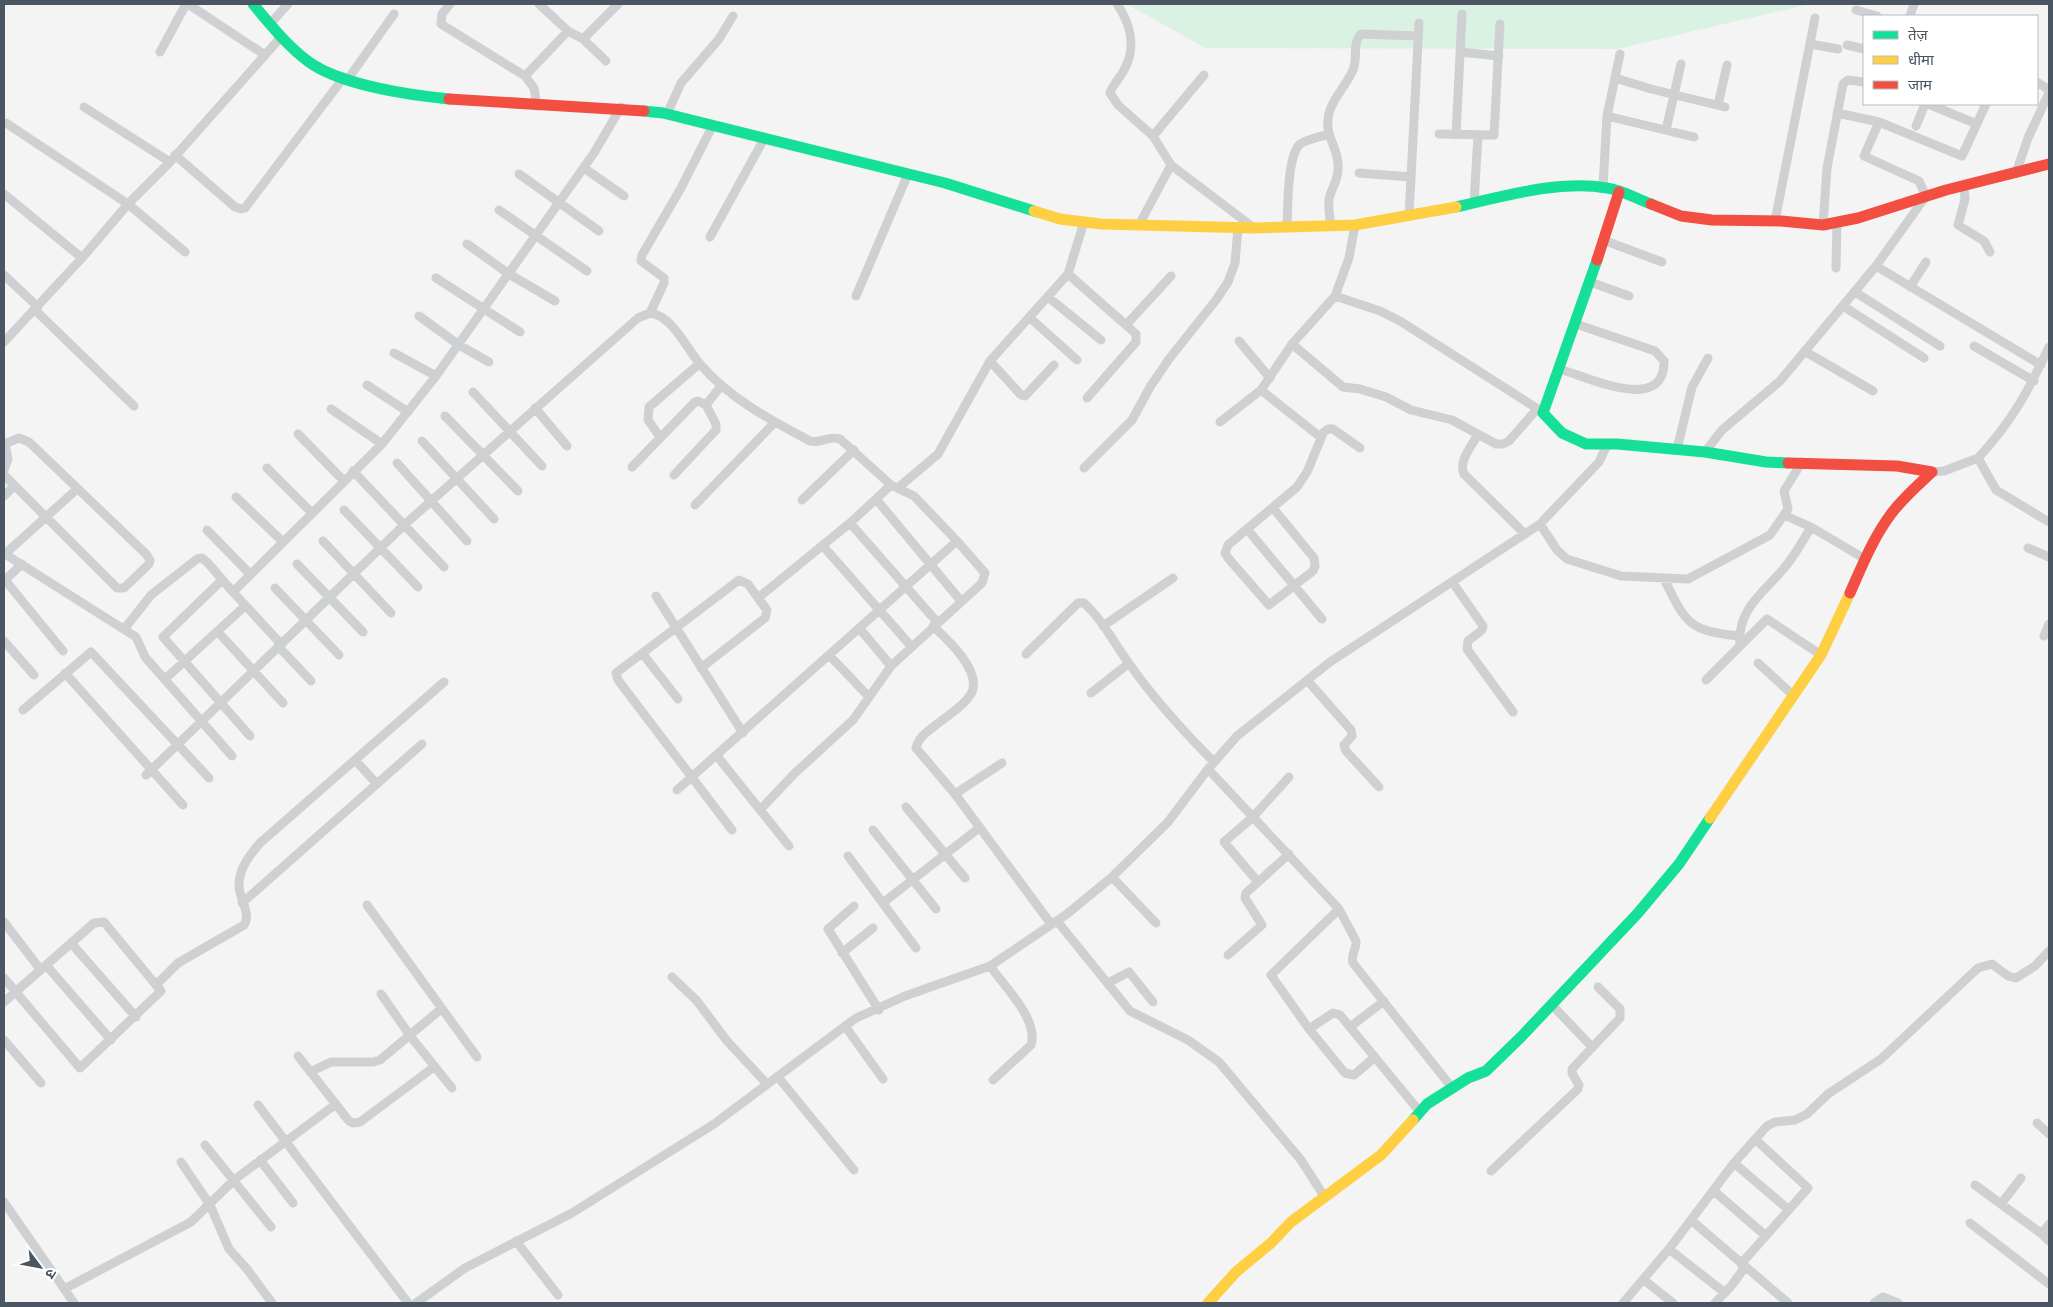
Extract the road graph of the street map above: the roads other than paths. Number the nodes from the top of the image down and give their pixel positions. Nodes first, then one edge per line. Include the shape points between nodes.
1 (187, 4) edge
2 (253, 4) edge
3 (288, 4) edge
4 (450, 4) edge
5 (539, 4) edge
6 (618, 4) edge
7 (1117, 4) edge
8 (1856, 10) dead end
9 (394, 14) dead end
10 (1462, 14) dead end
11 (1874, 15) edge
12 (733, 16) dead end
13 (1816, 18) dead end
14 (1419, 22) dead end
15 (270, 24) junction
16 (1500, 24) dead end
17 (568, 31) junction
18 (1418, 36) junction
19 (281, 37) junction
20 (583, 39) junction
21 (1810, 44) junction
22 (1847, 45) dead end
23 (1863, 48) edge
24 (1838, 49) dead end
25 (160, 52) dead end
26 (1460, 52) junction
27 (1620, 54) dead end
28 (265, 55) junction
29 (1499, 56) junction
30 (606, 61) dead end
31 (1682, 64) dead end
32 (1728, 65) dead end
33 (1204, 75) dead end
34 (525, 76) junction
35 (346, 78) junction
36 (1615, 78) junction
37 (1863, 82) edge
38 (2038, 83) edge
39 (2049, 91) edge
40 (1676, 95) junction
41 (1926, 105) edge
42 (1929, 105) edge
43 (1986, 105) edge
44 (537, 106) junction
45 (84, 107) dead end
46 (621, 107) junction
47 (1837, 113) junction
48 (667, 114) junction
49 (1607, 116) junction
50 (1879, 122) junction
51 (6, 123) dead end
52 (1977, 124) junction
53 (713, 125) junction
54 (1916, 126) dead end
55 (1666, 130) junction
56 (1329, 134) junction
57 (1439, 134) dead end
58 (1456, 135) junction
59 (1153, 136) junction
60 (1478, 136) junction
61 (1694, 137) dead end
62 (764, 138) junction
63 (172, 159) junction
64 (2049, 164) edge
65 (1171, 166) junction
66 (584, 168) junction
67 (1359, 173) dead end
68 (2016, 173) junction
69 (519, 174) dead end
70 (908, 174) junction
71 (1411, 177) junction
72 (1603, 186) junction
73 (1964, 187) junction
74 (1619, 192) junction
75 (4, 194) edge
76 (624, 196) dead end
77 (1926, 196) junction
78 (560, 203) junction
79 (1474, 203) junction
80 (128, 204) junction
81 (499, 210) dead end
82 (1409, 216) junction
83 (1775, 221) junction
84 (1084, 222) junction
85 (1837, 222) junction
86 (1140, 223) junction
87 (1355, 225) junction
88 (1823, 225) junction
89 (1331, 226) junction
90 (1287, 227) junction
91 (1238, 228) junction
92 (1254, 228) junction
93 (599, 231) dead end
94 (537, 236) junction
95 (710, 237) dead end
96 (1603, 240) junction
97 (467, 244) dead end
98 (185, 252) dead end
99 (1990, 252) dead end
100 (82, 258) junction
101 (1662, 262) dead end
102 (1926, 262) dead end
103 (1876, 266) junction
104 (1836, 268) dead end
105 (588, 271) dead end
106 (4, 274) edge
107 (509, 274) junction
108 (1068, 274) junction
109 (1171, 276) dead end
110 (436, 278) dead end
111 (1590, 282) junction
112 (1910, 287) junction
113 (1855, 292) junction
114 (856, 296) dead end
115 (1334, 296) junction
116 (1629, 296) dead end
117 (1048, 297) junction
118 (555, 301) dead end
119 (1843, 306) junction
120 (36, 308) junction
121 (484, 309) junction
122 (650, 313) junction
123 (419, 316) dead end
124 (1029, 317) junction
125 (1576, 324) junction
126 (1126, 325) junction
127 (520, 332) dead end
128 (1101, 340) dead end
129 (1239, 341) dead end
130 (4, 342) edge
131 (1292, 344) junction
132 (459, 345) junction
133 (1940, 346) dead end
134 (1974, 346) dead end
135 (2049, 347) edge
136 (1806, 352) junction
137 (394, 353) dead end
138 (1708, 358) dead end
139 (1924, 358) dead end
140 (1077, 360) dead end
141 (990, 361) junction
142 (489, 362) dead end
143 (699, 364) junction
144 (1054, 365) dead end
145 (2041, 365) junction
146 (1559, 369) junction
147 (436, 376) junction
148 (1270, 378) junction
149 (2034, 382) junction
150 (367, 384) dead end
151 (721, 386) junction
152 (1261, 390) junction
153 (1873, 391) dead end
154 (473, 392) dead end
155 (1087, 398) dead end
156 (706, 405) junction
157 (134, 406) dead end
158 (331, 408) dead end
159 (535, 408) junction
160 (1540, 411) junction
161 (408, 412) junction
162 (444, 416) dead end
163 (774, 422) junction
164 (1220, 422) dead end
165 (510, 431) junction
166 (298, 434) dead end
167 (1478, 434) junction
168 (1322, 436) junction
169 (660, 437) junction
170 (422, 441) dead end
171 (4, 444) edge
172 (382, 444) junction
173 (1607, 445) junction
174 (567, 446) dead end
175 (1360, 448) dead end
176 (1678, 449) junction
177 (854, 450) junction
178 (1705, 452) junction
179 (482, 455) junction
180 (1978, 458) junction
181 (1802, 462) junction
182 (397, 464) dead end
183 (542, 466) dead end
184 (267, 468) dead end
185 (632, 468) dead end
186 (1084, 468) dead end
187 (4, 470) edge
188 (353, 471) junction
189 (1932, 472) junction
190 (4, 475) edge
191 (674, 475) dead end
192 (456, 478) junction
193 (344, 480) junction
194 (14, 486) junction
195 (895, 486) junction
196 (76, 489) junction
197 (518, 491) dead end
198 (4, 496) edge
199 (236, 497) dead end
200 (876, 499) junction
201 (802, 500) dead end
202 (430, 502) junction
203 (695, 505) dead end
204 (1273, 508) junction
205 (344, 510) dead end
206 (312, 513) junction
207 (1784, 515) junction
208 (45, 518) junction
209 (494, 519) dead end
210 (2049, 522) edge
211 (850, 523) junction
212 (1540, 524) junction
213 (403, 526) junction
214 (1810, 527) junction
215 (1248, 529) junction
216 (207, 530) dead end
217 (1525, 534) junction
218 (323, 541) dead end
219 (467, 541) dead end
220 (957, 541) junction
221 (283, 542) junction
222 (822, 546) junction
223 (2028, 548) dead end
224 (379, 549) junction
225 (5, 553) edge
226 (2049, 557) edge
227 (1866, 559) junction
228 (22, 564) junction
229 (298, 564) dead end
230 (932, 566) junction
231 (444, 567) dead end
232 (353, 573) junction
233 (250, 574) junction
234 (1173, 578) dead end
235 (1664, 579) junction
236 (4, 580) edge
237 (222, 580) junction
238 (1453, 583) junction
239 (418, 586) dead end
240 (1295, 586) junction
241 (275, 588) dead end
242 (906, 589) junction
243 (233, 592) junction
244 (656, 596) dead end
245 (329, 597) junction
246 (758, 598) junction
247 (961, 601) junction
248 (246, 606) junction
249 (879, 612) junction
250 (390, 613) dead end
251 (306, 620) junction
252 (1322, 620) dead end
253 (935, 624) junction
254 (1104, 626) junction
255 (2049, 626) edge
256 (124, 628) junction
257 (677, 628) junction
258 (860, 630) junction
259 (218, 632) junction
260 (363, 632) dead end
261 (2044, 636) dead end
262 (1739, 640) junction
263 (4, 642) edge
264 (279, 645) junction
265 (911, 646) junction
266 (63, 651) dead end
267 (642, 653) junction
268 (1026, 654) dead end
269 (340, 655) dead end
270 (1821, 655) junction
271 (830, 656) junction
272 (184, 662) junction
273 (1758, 663) dead end
274 (1128, 664) junction
275 (891, 666) junction
276 (701, 668) junction
277 (253, 671) junction
278 (65, 673) junction
279 (34, 675) dead end
280 (165, 679) junction
281 (1307, 680) junction
282 (1706, 680) dead end
283 (311, 681) dead end
284 (444, 682) dead end
285 (1091, 693) dead end
286 (1794, 696) junction
287 (869, 697) junction
288 (678, 700) dead end
289 (221, 702) junction
290 (283, 703) dead end
291 (23, 710) dead end
292 (1513, 712) dead end
293 (202, 720) junction
294 (743, 733) junction
295 (250, 736) dead end
296 (178, 744) junction
297 (422, 744) dead end
298 (232, 756) dead end
299 (717, 756) junction
300 (355, 760) junction
301 (1002, 763) dead end
302 (1211, 765) junction
303 (149, 772) junction
304 (1289, 776) dead end
305 (209, 778) dead end
306 (692, 778) junction
307 (376, 784) junction
308 (1379, 787) dead end
309 (677, 790) dead end
310 (955, 794) junction
311 (183, 804) dead end
312 (906, 807) dead end
313 (760, 810) junction
314 (1253, 817) junction
315 (979, 828) junction
316 (732, 830) dead end
317 (873, 830) dead end
318 (789, 846) dead end
319 (1289, 854) junction
320 (848, 856) dead end
321 (946, 856) junction
322 (1112, 877) junction
323 (966, 878) dead end
324 (913, 880) junction
325 (1258, 882) junction
326 (884, 902) junction
327 (242, 903) junction
328 (367, 906) dead end
329 (854, 906) dead end
330 (936, 909) dead end
331 (1339, 909) junction
332 (4, 922) edge
333 (1054, 923) junction
334 (1156, 923) dead end
335 (873, 928) dead end
336 (72, 943) junction
337 (916, 948) dead end
338 (2049, 951) edge
339 (842, 953) junction
340 (1228, 955) dead end
341 (990, 966) junction
342 (43, 967) junction
343 (672, 977) dead end
344 (4, 978) edge
345 (1108, 983) junction
346 (156, 985) junction
347 (1598, 987) dead end
348 (15, 992) junction
349 (380, 994) dead end
350 (4, 996) edge
351 (1384, 1001) junction
352 (4, 1002) edge
353 (1153, 1002) dead end
354 (1552, 1005) junction
355 (441, 1009) junction
356 (879, 1010) junction
357 (136, 1017) junction
358 (845, 1026) junction
359 (1350, 1027) junction
360 (1309, 1029) junction
361 (410, 1037) junction
362 (4, 1040) edge
363 (111, 1040) junction
364 (1592, 1047) junction
365 (298, 1056) dead end
366 (477, 1057) dead end
367 (1375, 1057) junction
368 (434, 1067) junction
369 (310, 1072) junction
370 (778, 1076) junction
371 (883, 1079) dead end
372 (993, 1080) dead end
373 (41, 1083) dead end
374 (766, 1084) junction
375 (452, 1088) dead end
376 (1454, 1089) junction
377 (336, 1104) junction
378 (258, 1105) dead end
379 (1420, 1112) junction
380 (2037, 1123) dead end
381 (2049, 1134) edge
382 (1755, 1139) junction
383 (286, 1140) junction
384 (205, 1145) dead end
385 (260, 1160) junction
386 (181, 1162) dead end
387 (1734, 1163) junction
388 (854, 1170) dead end
389 (1491, 1171) dead end
390 (2021, 1178) dead end
391 (234, 1180) junction
392 (1975, 1185) dead end
393 (1714, 1191) junction
394 (1324, 1196) junction
395 (4, 1202) edge
396 (293, 1203) dead end
397 (2001, 1204) junction
398 (210, 1205) junction
399 (1789, 1210) junction
400 (1691, 1220) junction
401 (1970, 1222) dead end
402 (2049, 1224) edge
403 (271, 1227) dead end
404 (2042, 1234) junction
405 (1766, 1236) junction
406 (516, 1241) junction
407 (2049, 1241) edge
408 (1669, 1249) junction
409 (1743, 1265) junction
410 (1644, 1280) junction
411 (2049, 1284) edge
412 (64, 1288) junction
413 (1725, 1293) junction
414 (558, 1295) dead end
415 (74, 1303) edge
416 (272, 1303) edge
417 (408, 1303) edge
418 (416, 1303) edge
419 (1208, 1303) edge
420 (1624, 1303) edge
421 (1673, 1303) edge
422 (1715, 1303) edge
423 (1788, 1303) edge
424 (1874, 1303) edge
425 (1898, 1303) edge

1 - 25 street
1 - 28 street
2 - 15 street
3 - 15 street
4 - 34 street via 442,14 441,24
5 - 17 street
6 - 20 street
7 - 59 street via 1131,31 1130,52 1125,68 1110,93 1118,105
8 - 11 street
9 - 35 street
10 - 26 street
12 - 48 street via 719,39 681,83
13 - 21 street
14 - 18 street
15 - 19 street
16 - 29 street
17 - 20 street
17 - 34 street
18 - 56 street via 1359,36 1353,70 1336,94 1330,110
18 - 71 street
19 - 28 street
19 - 35 street via 309,62
20 - 30 street
21 - 24 street
21 - 83 street
22 - 23 street
26 - 29 street
26 - 58 street
27 - 36 street
28 - 63 street
29 - 60 street via 1495,132 1490,136
31 - 40 street
32 - 40 street via 1721,106
33 - 59 street
34 - 44 street via 534,88
35 - 44 street via 424,98
35 - 63 street via 245,208 235,207
36 - 40 street
36 - 49 street
37 - 47 street via 1844,82
38 - 39 street
39 - 68 street
40 - 55 street
41 - 54 street
42 - 52 street
43 - 52 street
44 - 46 street
45 - 63 street
46 - 48 street
46 - 66 street
47 - 50 street
47 - 88 street via 1827,168
48 - 53 street
49 - 55 street
49 - 72 street
50 - 52 street via 1962,156
50 - 77 street via 1864,156 1919,181
51 - 80 street
53 - 62 street
53 - 122 street via 642,255 641,261 645,266 664,278
55 - 61 street
56 - 89 street via 1339,162 1329,198
56 - 90 street via 1303,142 1295,153
57 - 58 street
58 - 60 street
59 - 65 street
60 - 79 street
62 - 70 street
62 - 95 street
63 - 80 street
64 - 68 street
65 - 86 street
65 - 92 street
66 - 76 street
66 - 78 street
67 - 71 street
68 - 73 street
69 - 78 street
70 - 84 street via 1060,219
70 - 114 street
71 - 82 street
72 - 74 street
72 - 79 street via 1534,190
73 - 77 street
73 - 99 street via 1958,225 1984,241
74 - 83 street via 1681,216
74 - 96 street
75 - 100 street
77 - 85 street
77 - 103 street
78 - 93 street
78 - 94 street
79 - 82 street
80 - 98 street
80 - 100 street
81 - 94 street
82 - 87 street
83 - 88 street
84 - 86 street
84 - 108 street
85 - 88 street
85 - 104 street
86 - 91 street
87 - 89 street
87 - 115 street via 1350,258
89 - 90 street
90 - 92 street
91 - 92 street
91 - 186 street via 1235,263 1228,282 1169,359 1132,420
94 - 105 street
94 - 107 street
96 - 101 street
96 - 111 street
97 - 107 street
100 - 120 street
102 - 112 street
103 - 112 street
103 - 113 street
106 - 120 street
107 - 118 street
107 - 121 street
108 - 117 street
108 - 126 street
109 - 126 street
110 - 121 street
111 - 116 street
111 - 125 street
112 - 145 street
113 - 119 street
113 - 133 street
115 - 131 street
115 - 160 street via 1400,321
117 - 124 street
117 - 128 street
119 - 136 street
119 - 139 street
120 - 130 street
120 - 157 street
121 - 127 street
121 - 132 street
122 - 143 street via 667,320
122 - 159 street via 638,318
123 - 132 street
124 - 140 street
124 - 141 street
125 - 146 street
125 - 146 street via 1655,351 1664,361 1662,377 1655,386 1646,390 1630,390
126 - 155 street via 1136,334 1136,342
129 - 148 street
131 - 148 street
131 - 167 street via 1343,387 1369,392 1411,410 1452,420
132 - 142 street
132 - 147 street
134 - 149 street
135 - 145 street
136 - 153 street
136 - 178 street via 1780,381 1722,430
137 - 147 street
138 - 176 street via 1692,387
141 - 144 street via 1025,396
141 - 195 street via 938,454
143 - 151 street
143 - 169 street via 649,407 648,420
145 - 149 street
146 - 160 street
147 - 161 street
148 - 152 street
149 - 180 street via 2004,430
150 - 161 street
151 - 156 street
151 - 163 street
152 - 164 street
152 - 168 street
154 - 165 street
156 - 169 street via 695,402
156 - 191 street via 716,430
158 - 172 street
159 - 165 street
159 - 174 street
160 - 167 street via 1503,444 1496,444
160 - 173 street via 1562,433 1586,444
161 - 172 street
162 - 179 street
163 - 177 street via 813,442 828,437 840,439
163 - 203 street
165 - 179 street
165 - 183 street
166 - 193 street
167 - 217 street via 1461,465 1464,474
168 - 175 street via 1328,429 1333,429
168 - 204 street via 1303,479
169 - 185 street
170 - 192 street
171 - 187 street via 8,459
171 - 196 street via 25,438
172 - 188 street
173 - 176 street
173 - 212 street via 1599,462
176 - 178 street
177 - 195 street
177 - 201 street
178 - 181 street via 1766,462
179 - 192 street
179 - 197 street
180 - 189 street via 1944,471
180 - 210 street via 1996,490
181 - 189 street via 1897,466
181 - 207 street via 1784,491 1788,506
182 - 202 street
184 - 206 street
188 - 193 street
188 - 213 street
189 - 227 street via 1891,514
190 - 194 street
192 - 202 street
192 - 209 street
193 - 206 street
194 - 198 street
194 - 208 street
195 - 200 street
195 - 220 street via 914,496
196 - 208 street
196 - 208 street via 150,560 124,588 117,588
199 - 221 street
200 - 211 street
200 - 230 street
202 - 213 street
202 - 219 street
204 - 215 street
204 - 240 street via 1314,558 1313,571
205 - 224 street
206 - 221 street
207 - 214 street
207 - 235 street via 1770,535 1695,577 1688,580
208 - 225 street
211 - 222 street
211 - 242 street
212 - 217 street
212 - 235 street via 1567,559 1621,576
213 - 224 street
213 - 231 street
214 - 227 street
214 - 262 street via 1787,565 1755,598 1740,627
215 - 240 street
215 - 240 street via 1228,545 1225,553 1228,558 1270,605
216 - 233 street
217 - 238 street
218 - 232 street
220 - 230 street
220 - 247 street via 986,576
221 - 233 street
222 - 246 street
222 - 249 street
223 - 226 street
224 - 232 street
224 - 239 street
225 - 228 street
227 - 270 street
228 - 236 street
228 - 256 street
229 - 245 street
230 - 242 street
230 - 247 street
232 - 245 street
232 - 250 street
233 - 243 street
234 - 254 street
235 - 262 street via 1681,614 1689,623 1710,633
236 - 266 street
237 - 243 street
237 - 256 street via 207,562 202,558 196,559 151,595
237 - 272 street via 164,636
238 - 281 street
238 - 292 street via 1483,626 1468,641 1467,649
240 - 252 street
241 - 251 street
242 - 249 street
242 - 253 street
243 - 248 street
244 - 257 street
245 - 251 street
245 - 260 street
246 - 257 street via 748,584 739,580
246 - 276 street via 766,610 765,618
247 - 253 street
248 - 259 street
248 - 264 street
249 - 258 street
249 - 265 street
251 - 264 street
251 - 269 street
253 - 265 street
253 - 310 street via 960,652 974,684 968,698 920,738 916,748
254 - 268 street via 1087,605 1078,603
254 - 274 street
255 - 261 street
256 - 280 street via 136,637 145,657
257 - 267 street
257 - 276 street
258 - 271 street
258 - 275 street
259 - 272 street
259 - 277 street
262 - 270 street via 1767,619
262 - 282 street
263 - 279 street
264 - 277 street
264 - 283 street
265 - 275 street
267 - 288 street
267 - 306 street via 619,668 616,673 618,680
270 - 286 street
271 - 287 street
271 - 294 street
272 - 280 street
272 - 289 street
273 - 286 street
274 - 285 street
274 - 302 street
275 - 287 street
276 - 294 street
277 - 289 street
277 - 290 street
278 - 291 street
278 - 296 street via 88,654 94,654
278 - 303 street
280 - 293 street
281 - 302 street via 1237,736
281 - 308 street via 1351,730 1352,736 1344,745 1346,751
284 - 300 street
286 - 354 street via 1679,864
287 - 313 street via 847,728 794,774
289 - 293 street
289 - 295 street
293 - 296 street
293 - 298 street
294 - 299 street
296 - 303 street
296 - 305 street
297 - 307 street
299 - 306 street
299 - 313 street
300 - 307 street
300 - 327 street via 251,853 242,869 239,886
301 - 310 street
302 - 314 street
302 - 322 street via 1168,822
303 - 311 street
304 - 314 street
306 - 309 street
306 - 316 street
307 - 327 street
310 - 315 street
312 - 321 street
313 - 318 street
314 - 319 street
314 - 325 street via 1224,842
315 - 321 street
315 - 333 street
317 - 324 street
319 - 325 street
319 - 331 street
320 - 326 street
321 - 323 street
321 - 324 street
322 - 333 street
322 - 334 street
324 - 326 street
324 - 330 street
325 - 340 street via 1245,896 1262,925
326 - 337 street
327 - 346 street via 247,914 244,925 178,963
328 - 355 street
329 - 339 street via 828,929
331 - 351 street via 1356,941 1353,962
331 - 360 street via 1271,975
332 - 342 street
333 - 341 street
333 - 345 street
335 - 339 street
336 - 342 street
336 - 346 street via 94,923 104,922
336 - 357 street
338 - 382 street via 2035,966 2016,978 1992,964 1978,968 1881,1059 1828,1094 1807,1114 1795,1120 1775,1122
339 - 356 street
341 - 356 street via 905,996
341 - 372 street via 1030,1020 1033,1038 1031,1045
342 - 348 street
342 - 363 street
343 - 374 street
344 - 348 street
345 - 353 street via 1129,972
345 - 394 street via 1130,1011 1188,1040 1218,1062 1301,1160
346 - 357 street via 161,991
347 - 364 street via 1621,1014
348 - 350 street
348 - 352 street
348 - 363 street via 80,1068
349 - 361 street
351 - 359 street
351 - 376 street
354 - 364 street
354 - 376 street via 1486,1070
355 - 361 street
355 - 366 street
356 - 358 street via 856,1018
357 - 363 street
358 - 370 street
358 - 371 street
359 - 360 street via 1336,1012
359 - 367 street
360 - 367 street via 1349,1076
361 - 368 street
361 - 369 street via 380,1060 331,1062
362 - 373 street
364 - 389 street via 1572,1069 1578,1089
365 - 369 street
367 - 379 street
368 - 375 street
368 - 377 street via 360,1122 353,1124
369 - 377 street
370 - 374 street
370 - 388 street
374 - 406 street via 714,1124 668,1153 572,1213
376 - 379 street via 1427,1104
377 - 383 street
378 - 383 street
379 - 394 street via 1381,1155
380 - 381 street
382 - 387 street
382 - 399 street via 1808,1186
383 - 385 street
383 - 417 street
384 - 391 street
385 - 391 street
385 - 396 street
386 - 398 street
387 - 393 street
387 - 399 street
390 - 397 street
391 - 398 street
391 - 403 street
392 - 397 street
393 - 400 street
393 - 405 street
394 - 419 street via 1254,1256
395 - 412 street
397 - 404 street
398 - 412 street via 191,1222
398 - 416 street via 229,1249
399 - 405 street
400 - 408 street
400 - 409 street
401 - 411 street
402 - 404 street
404 - 407 street
405 - 409 street
406 - 414 street
406 - 418 street via 465,1268
408 - 410 street
408 - 413 street
409 - 413 street
409 - 423 street
410 - 420 street
410 - 421 street
412 - 415 street
413 - 422 street
424 - 425 street via 1884,1297

